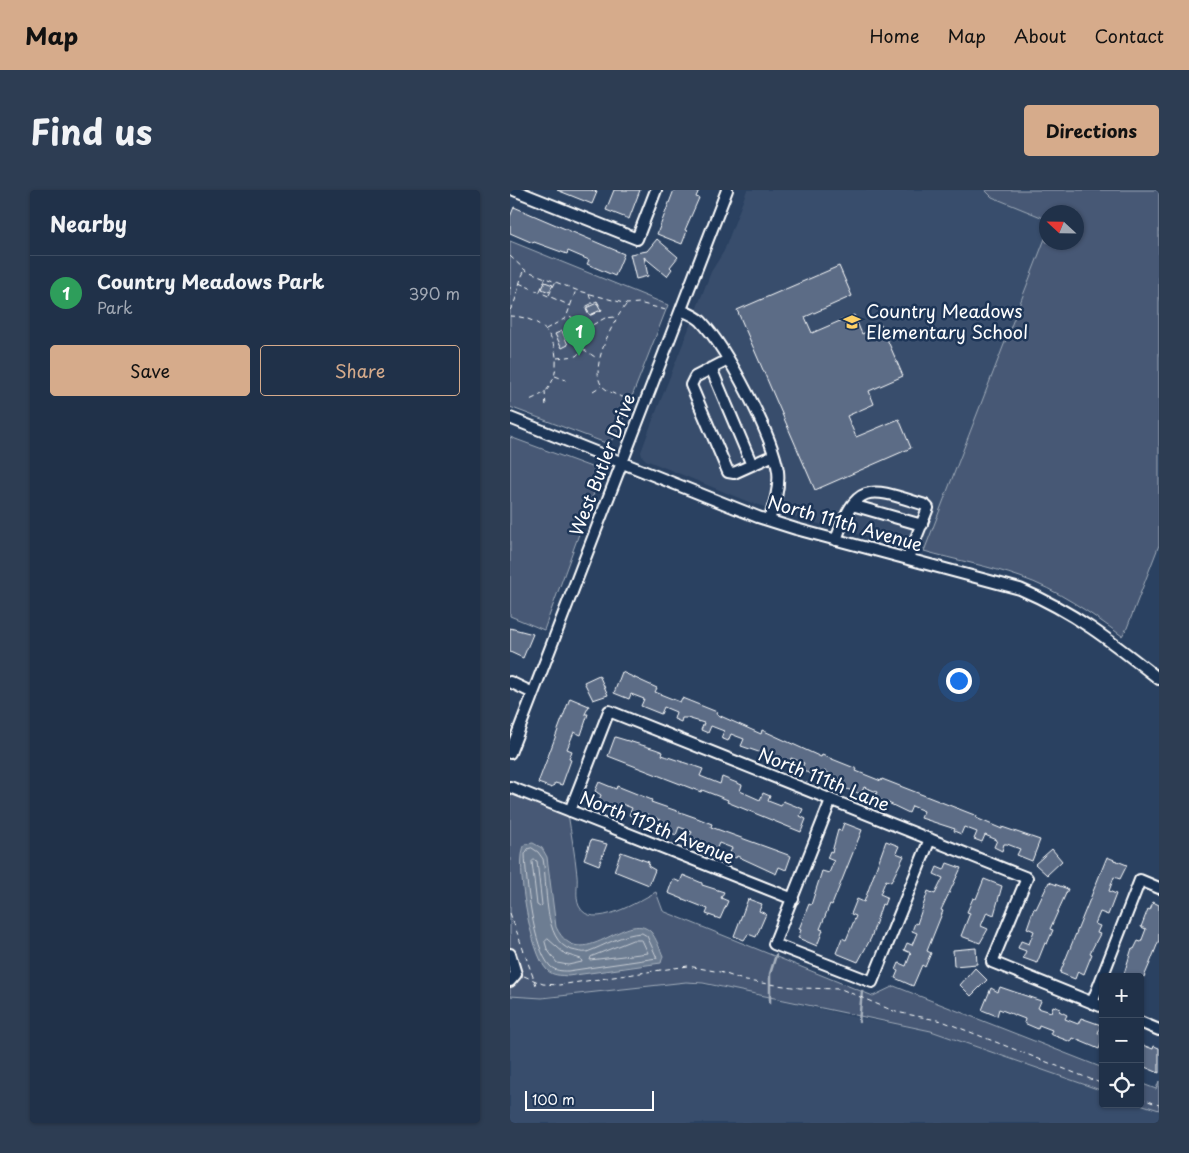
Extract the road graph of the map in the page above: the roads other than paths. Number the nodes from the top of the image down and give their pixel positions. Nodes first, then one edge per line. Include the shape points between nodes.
1 (514, 190) edge
2 (656, 190) edge
3 (727, 190) edge
4 (681, 310) junction
5 (728, 360) junction
6 (711, 368) junction
7 (510, 418) edge
8 (774, 455) junction
9 (621, 463) junction
10 (752, 464) junction
11 (852, 504) junction
12 (769, 520) junction
13 (922, 526) junction
14 (836, 540) junction
15 (908, 558) junction
16 (1159, 679) edge
17 (510, 682) edge
18 (533, 693) junction
19 (510, 753) edge
20 (510, 787) edge
21 (831, 800) junction
22 (570, 811) junction
23 (930, 839) junction
24 (1159, 888) edge
25 (792, 899) junction
26 (510, 954) edge
27 (513, 978) edge
28 (1092, 1003) junction
29 (1099, 1006) edge
30 (1144, 1024) edge
31 (1159, 1030) edge

1 - 2 street via 637,239
3 - 4 street, West Butler Drive
4 - 5 street via 701,320
4 - 9 street, West Butler Drive
5 - 6 street
5 - 8 street via 755,410
6 - 10 street
6 - 10 street via 695,377 691,386 728,472 734,473
7 - 9 street, North 111th Avenue
8 - 10 street
8 - 12 street via 778,484
9 - 12 street, North 111th Avenue
9 - 18 street, West Butler Drive
11 - 13 street
11 - 13 street via 873,492 887,493 925,505 928,512
11 - 14 street via 845,513
12 - 14 street, North 111th Avenue
13 - 15 street
14 - 15 street, North 111th Avenue
15 - 16 street, North 111th Avenue via 1011,585 1054,604 1084,621
17 - 18 street
18 - 19 street, West Butler Drive
20 - 22 street, North 112th Avenue
21 - 22 street, North 111th Lane via 610,711
21 - 23 street, North 111th Lane
21 - 25 street
22 - 25 street, North 112th Avenue
23 - 25 street via 872,982 774,944
23 - 28 street, North 111th Lane via 1027,878 992,962
24 - 28 street via 1140,880
26 - 27 street
28 - 29 street
30 - 31 street

